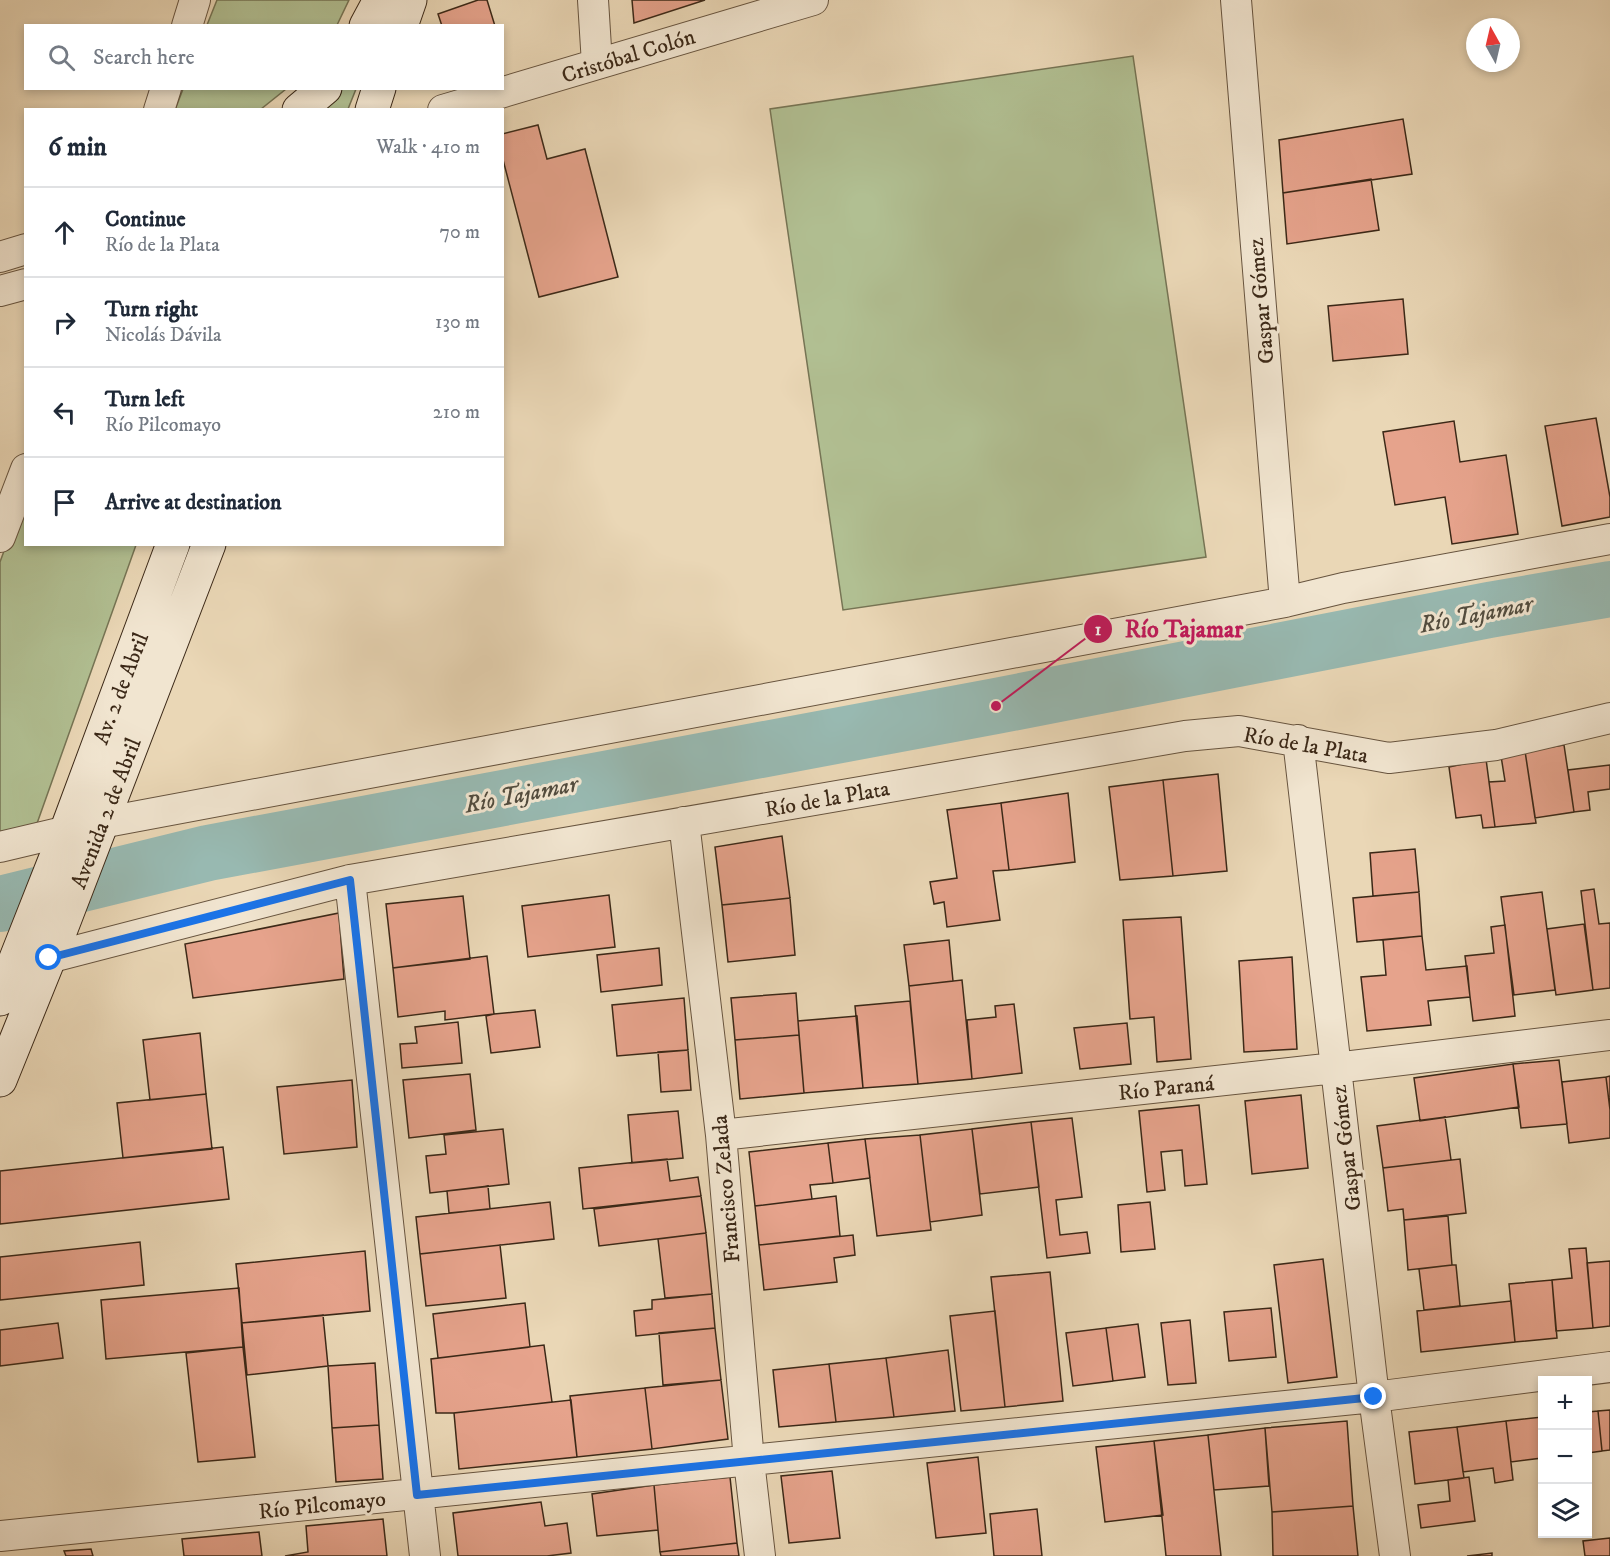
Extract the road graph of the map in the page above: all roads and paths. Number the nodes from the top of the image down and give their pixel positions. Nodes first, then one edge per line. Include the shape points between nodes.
1 (195, 0) edge
2 (380, 0) edge
3 (410, 0) edge
4 (593, 0) edge
5 (813, 0) edge
6 (1236, 0) edge
7 (188, 24) edge
8 (367, 24) edge
9 (402, 24) edge
10 (597, 64) junction
11 (165, 90) edge
12 (323, 90) edge
13 (378, 90) edge
14 (160, 108) edge
15 (301, 108) edge
16 (373, 108) edge
17 (450, 108) edge
18 (24, 250) edge
19 (0, 257) edge
20 (24, 285) edge
21 (0, 291) edge
22 (24, 474) edge
23 (0, 537) edge
24 (1610, 539) edge
25 (172, 546) edge
26 (208, 546) edge
27 (1285, 602) junction
28 (1610, 718) edge
29 (1298, 740) junction
30 (684, 822) junction
31 (88, 831) junction
32 (0, 847) edge
33 (350, 880) junction
34 (49, 958) junction
35 (7, 968) edge
36 (0, 999) edge
37 (1610, 1035) edge
38 (1335, 1068) junction
39 (0, 1080) edge
40 (721, 1135) junction
41 (1610, 1367) edge
42 (1374, 1397) junction
43 (749, 1461) junction
44 (417, 1495) junction
45 (0, 1536) edge
46 (425, 1556) edge
47 (760, 1556) edge
48 (1395, 1556) edge

1 - 7 street
2 - 8 main road
3 - 9 main road
4 - 10 street
5 - 10 street, Cristóbal Colón
6 - 27 street, Gaspar Gómez
10 - 17 street, Cristóbal Colón
11 - 14 street
12 - 15 main road
13 - 16 main road
18 - 19 street
20 - 21 street
22 - 23 street
24 - 27 street
25 - 31 main road, Av. 2 de Abril
26 - 31 main road, Avenida 2 de Abril
27 - 31 street
28 - 29 street, Río de la Plata via 1496,745 1389,758
29 - 30 street, Río de la Plata via 1239,731 1185,736
29 - 38 street, Gaspar Gómez
30 - 33 street, Río de la Plata
30 - 40 street, Francisco Zelada
31 - 32 street
31 - 34 main road, Avenida 2 de Abril
31 - 35 main road, Avenida 2 de Abril
33 - 34 street, Río de la Plata
33 - 44 street
34 - 35 street, Río de la Plata
34 - 39 main road, Avenida 2 de Abril
35 - 36 main road, Avenida 2 de Abril
37 - 38 street, Río Paraná
38 - 40 street, Río Paraná
38 - 42 street, Gaspar Gómez
40 - 43 street, Francisco Zelada
41 - 42 street, Río Pilcomayo
42 - 43 street, Río Pilcomayo
42 - 48 street, Gaspar Gómez
43 - 44 street, Río Pilcomayo
43 - 47 street, Francisco Zelada
44 - 45 street, Río Pilcomayo
44 - 46 street

